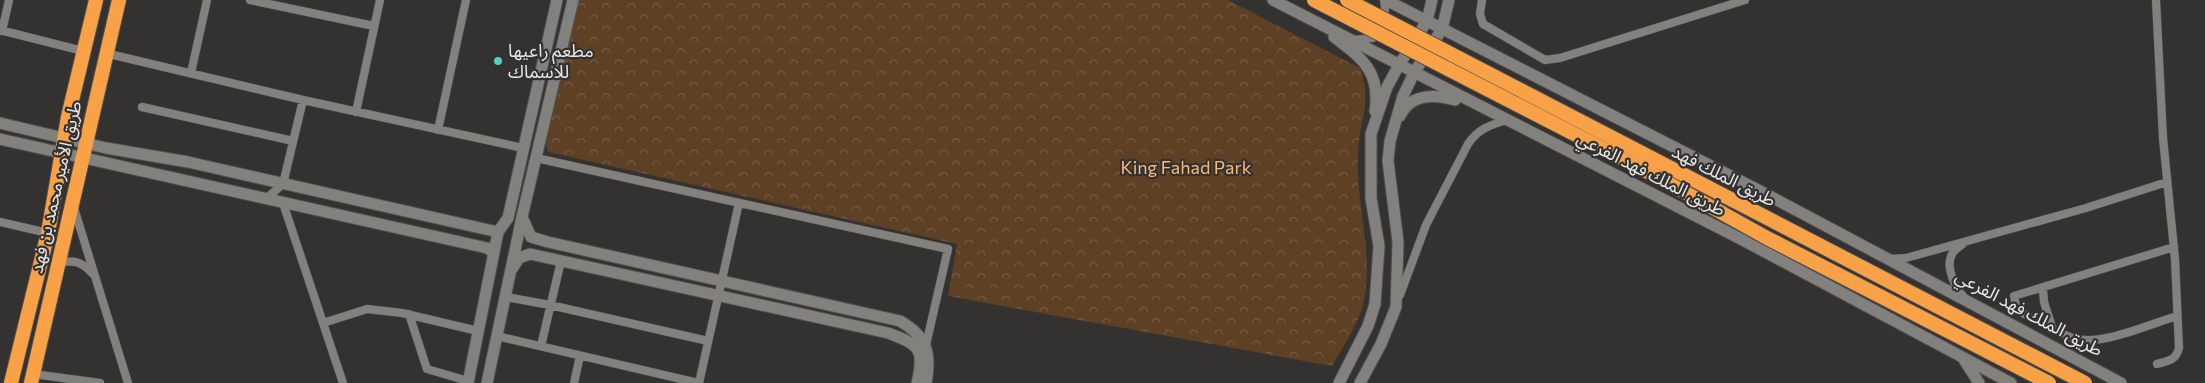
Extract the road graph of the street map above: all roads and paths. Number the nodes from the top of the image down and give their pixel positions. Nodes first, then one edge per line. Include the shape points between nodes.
1 (9, 0) edge
2 (96, 0) edge
3 (119, 0) edge
4 (207, 0) edge
5 (250, 0) edge
6 (292, 0) edge
7 (380, 0) edge
8 (466, 0) edge
9 (557, 0) edge
10 (573, 0) edge
11 (1273, 0) edge
12 (1314, 0) edge
13 (1347, 0) edge
14 (1385, 0) edge
15 (1432, 0) edge
16 (1449, 0) edge
17 (1482, 0) edge
18 (1745, 0) edge
19 (2156, 0) edge
20 (290, 8) junction
21 (1313, 20) junction
22 (1427, 21) junction
23 (374, 26) junction
24 (1442, 29) junction
25 (1, 30) edge
26 (1352, 40) junction
27 (83, 51) junction
28 (105, 52) junction
29 (1399, 64) junction
30 (191, 73) junction
31 (1414, 73) junction
32 (303, 100) junction
33 (1478, 106) junction
34 (142, 107) dead end
35 (356, 112) junction
36 (1507, 120) junction
37 (0, 123) edge
38 (438, 130) junction
39 (1371, 134) junction
40 (0, 138) edge
41 (65, 138) junction
42 (293, 141) junction
43 (1390, 141) junction
44 (85, 142) junction
45 (522, 148) junction
46 (63, 153) junction
47 (81, 158) junction
48 (536, 158) junction
49 (2167, 182) junction
50 (283, 184) junction
51 (267, 198) junction
52 (72, 201) junction
53 (283, 203) junction
54 (738, 203) junction
55 (522, 217) junction
56 (0, 222) edge
57 (498, 232) junction
58 (48, 233) junction
59 (1965, 242) junction
60 (2174, 247) junction
61 (494, 253) junction
62 (1890, 259) junction
63 (562, 261) junction
64 (58, 262) junction
65 (88, 265) junction
66 (512, 269) junction
67 (722, 281) junction
68 (2042, 289) junction
69 (718, 296) junction
70 (506, 297) junction
71 (1967, 300) junction
72 (550, 305) junction
73 (1396, 307) junction
74 (409, 314) junction
75 (2178, 316) junction
76 (323, 323) junction
77 (2052, 328) junction
78 (478, 331) junction
79 (497, 336) junction
80 (708, 341) junction
81 (926, 345) junction
82 (541, 346) junction
83 (580, 356) junction
84 (1962, 356) junction
85 (2157, 364) dead end
86 (658, 374) junction
87 (32, 378) edge
88 (81, 382) edge
89 (468, 382) edge
90 (11, 383) edge
91 (100, 383) edge
92 (128, 383) edge
93 (343, 383) edge
94 (487, 383) edge
95 (574, 383) edge
96 (656, 383) edge
97 (698, 383) edge
98 (917, 383) edge
99 (926, 383) edge
100 (1339, 383) edge
101 (1360, 383) edge
102 (1979, 383) edge
103 (2011, 383) edge
104 (2049, 383) edge
105 (2085, 383) edge
106 (2121, 383) edge

1 - 25 street
2 - 27 highway, طريق الأمير محمد بن فهد
3 - 28 highway, طريق الأمير محمد بن فهد
4 - 30 street
5 - 20 street
6 - 20 street
7 - 23 street
8 - 38 street
9 - 45 street
10 - 48 street
11 - 21 street, طريق الملك فهد الفرعي
12 - 104 highway, طريق الملك فهد, bridge
13 - 105 highway, طريق الملك فهد, bridge
14 - 22 street, طريق الملك فهد الفرعي
14 - 26 street via 1386,12 1373,38
15 - 22 street
16 - 24 street
17 - 18 street via 1480,14 1483,24 1545,60
19 - 49 street
20 - 23 street
21 - 26 street, طريق الملك فهد الفرعي
21 - 39 street via 1368,66 1376,94
22 - 24 street, طريق الملك فهد الفرعي
22 - 29 street
23 - 35 street
24 - 31 street
24 - 62 street, طريق الملك فهد الفرعي
25 - 27 street
26 - 29 street, طريق الملك فهد الفرعي
27 - 41 highway, طريق الأمير محمد بن فهد
28 - 30 street
28 - 44 highway, طريق الأمير محمد بن فهد
29 - 31 street, طريق الملك فهد الفرعي
29 - 39 street via 1387,87
30 - 32 street
31 - 33 street, طريق الملك فهد الفرعي
31 - 43 street via 1403,96
32 - 35 street
32 - 42 street
33 - 36 street, طريق الملك فهد الفرعي
33 - 43 street via 1439,95 1414,100 1404,108
34 - 42 street
35 - 38 street
36 - 73 street via 1486,126 1468,144 1426,225
36 - 84 street, طريق الملك فهد الفرعي via 1737,236
37 - 41 street
38 - 45 street
39 - 100 street via 1372,198 1379,246 1375,304 1368,326
40 - 46 street
41 - 44 street
41 - 46 highway, طريق الأمير محمد بن فهد
42 - 50 street
43 - 73 street via 1388,161 1398,242
44 - 47 highway, طريق الأمير محمد بن فهد
44 - 50 street
45 - 57 street via 508,218
46 - 47 street
46 - 58 highway, طريق الأمير محمد بن فهد
47 - 51 street
47 - 52 highway, طريق الأمير محمد بن فهد
48 - 54 street
48 - 55 street
49 - 59 street
49 - 60 street
50 - 51 street
50 - 57 street
51 - 53 street
52 - 64 highway, طريق الأمير محمد بن فهد
52 - 65 street
53 - 61 street via 487,248
53 - 76 street
54 - 67 street
54 - 81 street via 948,249
55 - 66 street
55 - 67 street via 530,237
56 - 58 street
57 - 61 street
58 - 90 highway, طريق الأمير محمد بن فهد
59 - 62 street via 1906,258
59 - 71 street via 1952,253 1950,260 1957,290
60 - 68 street
60 - 75 street
61 - 78 street
62 - 71 street, طريق الملك فهد الفرعي
63 - 66 street via 530,254 519,258
63 - 69 street
63 - 72 street
64 - 65 street via 70,260
64 - 87 highway, طريق الأمير محمد بن فهد
65 - 92 street via 95,275
66 - 70 street
67 - 69 street
67 - 81 street via 900,321 915,330
68 - 77 street
68 - 77 street via 2014,296 2017,310
69 - 80 street
69 - 98 street via 907,340 916,346 922,360
70 - 72 street
70 - 79 street
71 - 106 street, طريق الملك فهد الفرعي
72 - 80 street
72 - 82 street
73 - 101 street
74 - 76 street via 367,309
74 - 78 street
74 - 89 street via 427,369
75 - 77 street via 2093,340 2076,339
75 - 85 street via 2177,356
76 - 93 street
78 - 89 street
79 - 82 street
79 - 94 street
80 - 97 street
81 - 99 street
82 - 83 street
83 - 86 street
83 - 95 street
84 - 102 street
84 - 103 street, طريق الملك فهد الفرعي
86 - 96 street
86 - 97 street
87 - 88 street
88 - 91 street

